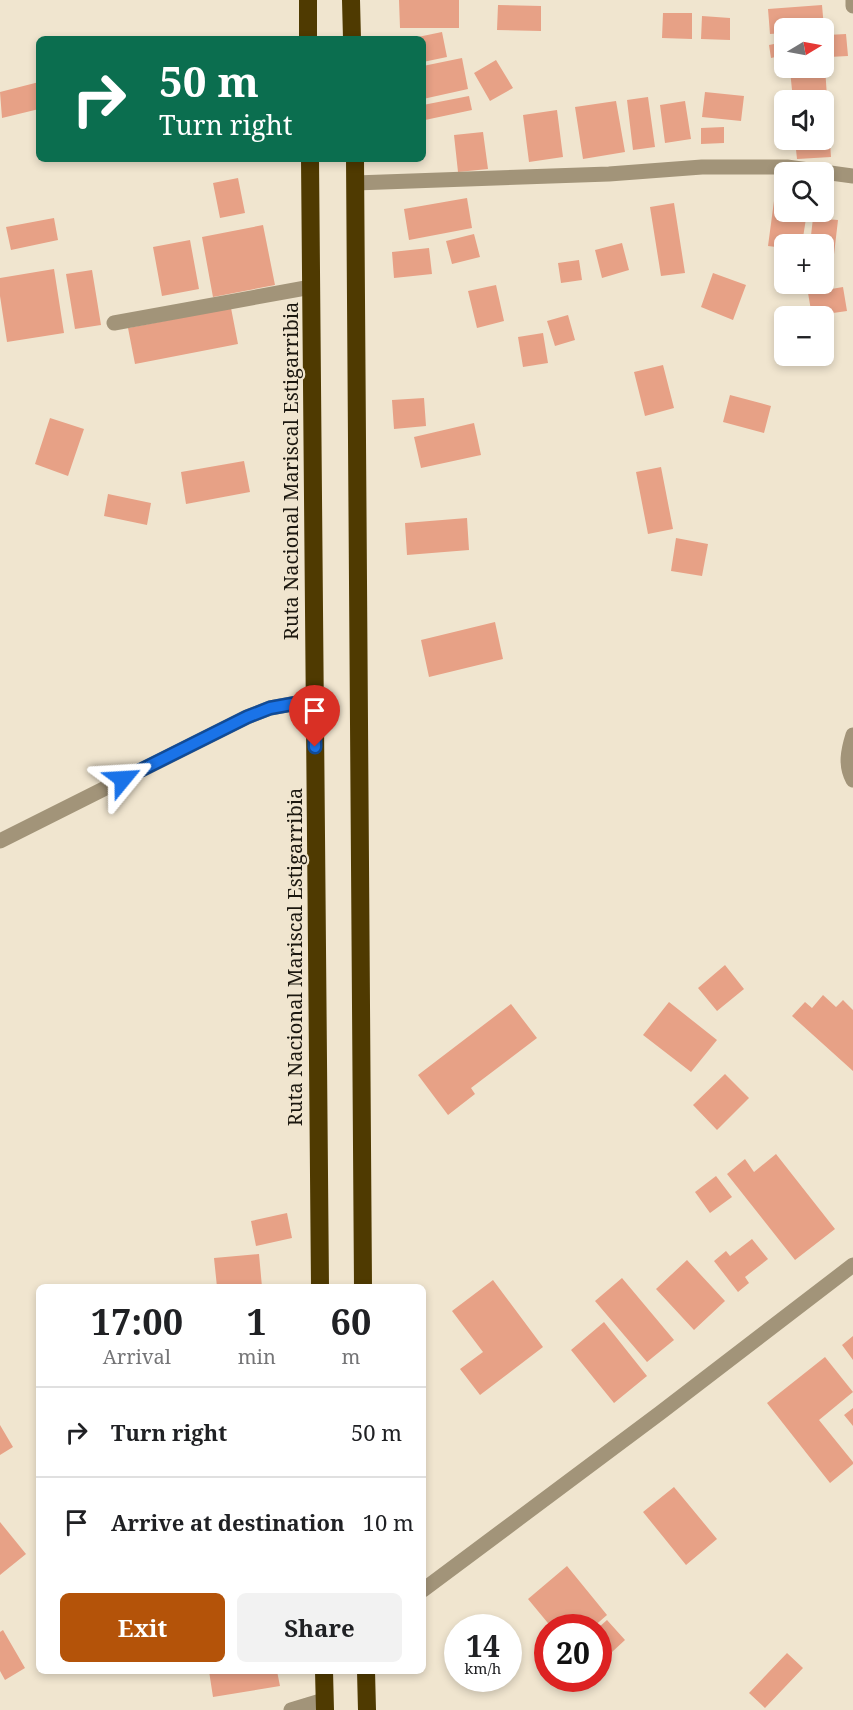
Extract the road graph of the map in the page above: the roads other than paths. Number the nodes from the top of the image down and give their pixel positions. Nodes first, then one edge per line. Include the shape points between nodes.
1 (308, 0) edge
2 (351, 0) edge
3 (853, 0) edge
4 (853, 6) edge
5 (309, 36) edge
6 (352, 36) edge
7 (310, 162) edge
8 (355, 162) edge
9 (853, 176) edge
10 (356, 183) junction
11 (311, 287) junction
12 (114, 323) dead end
13 (314, 700) junction
14 (853, 735) edge
15 (853, 780) edge
16 (0, 841) edge
17 (853, 1265) edge
18 (320, 1284) edge
19 (363, 1284) edge
20 (426, 1588) edge
21 (324, 1674) edge
22 (366, 1674) edge
23 (325, 1705) edge
24 (291, 1710) edge
25 (367, 1710) edge

1 - 5 highway
2 - 6 highway
3 - 4 street
7 - 11 highway, Ruta Nacional Mariscal Estigarribia
8 - 10 highway
9 - 10 street via 787,167 702,167
10 - 19 highway
11 - 12 street
11 - 13 highway, Ruta Nacional Mariscal Estigarribia
13 - 16 street via 270,708 247,717
13 - 18 highway, Ruta Nacional Mariscal Estigarribia
14 - 15 street via 848,756
17 - 20 street
21 - 23 highway
22 - 25 highway
23 - 24 street

